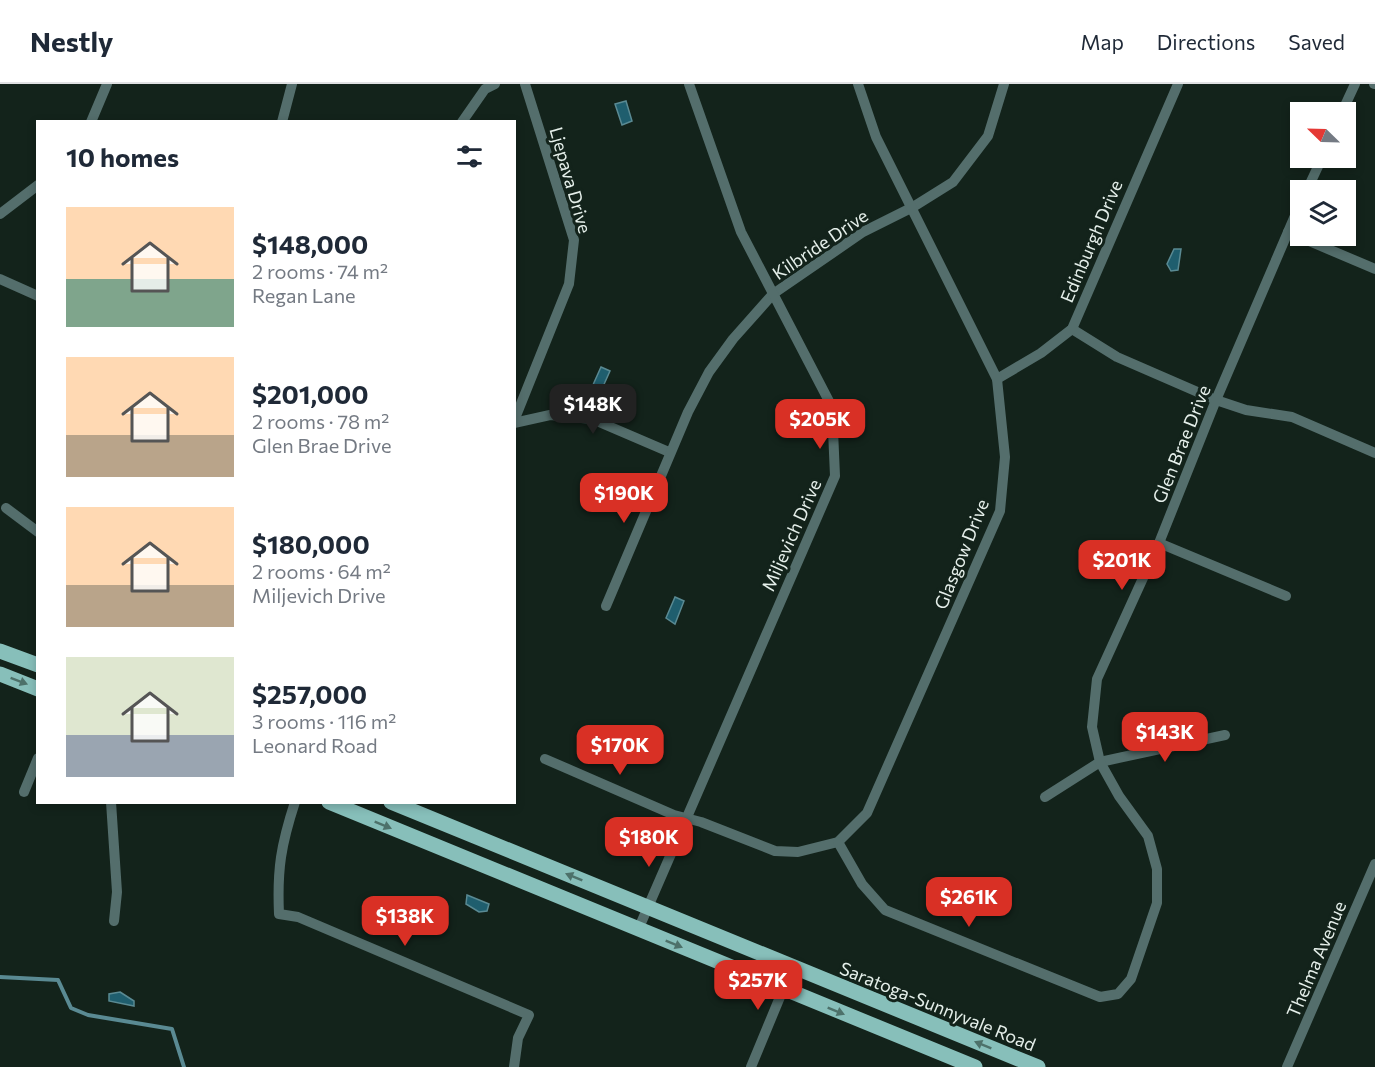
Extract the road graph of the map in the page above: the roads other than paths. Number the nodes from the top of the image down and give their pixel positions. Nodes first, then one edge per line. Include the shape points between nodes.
1 (107, 84) edge
2 (292, 84) edge
3 (495, 84) edge
4 (525, 84) edge
5 (689, 84) edge
6 (858, 84) edge
7 (1004, 84) edge
8 (1178, 84) edge
9 (1355, 84) edge
10 (1347, 102) edge
11 (92, 120) edge
12 (283, 120) edge
13 (463, 120) edge
14 (36, 187) edge
15 (912, 207) junction
16 (0, 214) edge
17 (1290, 227) edge
18 (1288, 232) junction
19 (1375, 269) edge
20 (0, 279) edge
21 (773, 294) junction
22 (36, 295) edge
23 (1071, 329) junction
24 (996, 378) junction
25 (1216, 400) junction
26 (516, 417) edge
27 (516, 422) edge
28 (669, 453) junction
29 (1375, 453) edge
30 (6, 508) dead end
31 (36, 530) edge
32 (1160, 543) junction
33 (1286, 596) dead end
34 (606, 606) dead end
35 (0, 651) edge
36 (36, 664) edge
37 (0, 674) edge
38 (36, 688) edge
39 (1225, 735) dead end
40 (545, 759) dead end
41 (1100, 762) junction
42 (36, 763) edge
43 (24, 792) dead end
44 (1045, 797) dead end
45 (111, 804) edge
46 (294, 804) edge
47 (334, 804) edge
48 (396, 804) edge
49 (686, 818) junction
50 (838, 842) junction
51 (1375, 864) edge
52 (648, 907) junction
53 (114, 921) dead end
54 (638, 930) junction
55 (792, 968) junction
56 (782, 989) junction
57 (514, 1067) edge
58 (751, 1067) edge
59 (975, 1067) edge
60 (1038, 1067) edge
61 (1287, 1067) edge

1 - 11 street
2 - 12 street
3 - 13 street via 485,88
4 - 26 street, Ljepava Drive via 574,240 569,284
5 - 21 street, Miljevich Drive via 741,232
6 - 15 street, Glasgow Drive via 876,137
7 - 15 street, Kilbride Drive via 988,136 953,182
8 - 23 street, Edinburgh Drive
9 - 10 street
14 - 16 street
15 - 21 street, Kilbride Drive via 863,232
15 - 24 street, Glasgow Drive
17 - 18 street, Glen Brae Drive
18 - 19 street
18 - 25 street, Glen Brae Drive
20 - 22 street
21 - 28 street, Kilbride Drive via 709,372
21 - 49 street, Miljevich Drive via 832,407 835,476
23 - 24 street, Edinburgh Drive
23 - 25 street via 1117,357
24 - 50 street, Glasgow Drive via 1005,457 1000,511 867,813
25 - 29 street via 1246,410 1292,417
25 - 32 street, Glen Brae Drive
27 - 28 street via 550,415 592,419
28 - 34 street, Kilbride Drive
30 - 31 street
32 - 33 street
32 - 41 street, Glen Brae Drive via 1097,680 1092,727
35 - 36 main road
37 -> 38 main road
39 - 41 street
40 - 49 street
41 - 44 street
41 - 50 street, Glen Brae Drive via 1148,836 1157,869 1157,903 1131,979 1118,994 1101,997 885,910 862,884
42 - 43 street
45 - 53 street via 117,892
46 - 57 street via 281,843 279,914 298,917 529,1015 518,1038
47 -> 54 main road
52 -> 48 main road, Saratoga-Sunnyvale Road
49 - 50 street via 775,851 798,852
49 - 52 street, Miljevich Drive
51 - 61 street, Thelma Avenue
52 - 54 street, Miljevich Drive
52 - 55 main road, Saratoga-Sunnyvale Road
54 -> 56 main road
55 - 56 street
60 -> 55 main road, Saratoga-Sunnyvale Road
56 - 58 street
56 -> 59 main road

